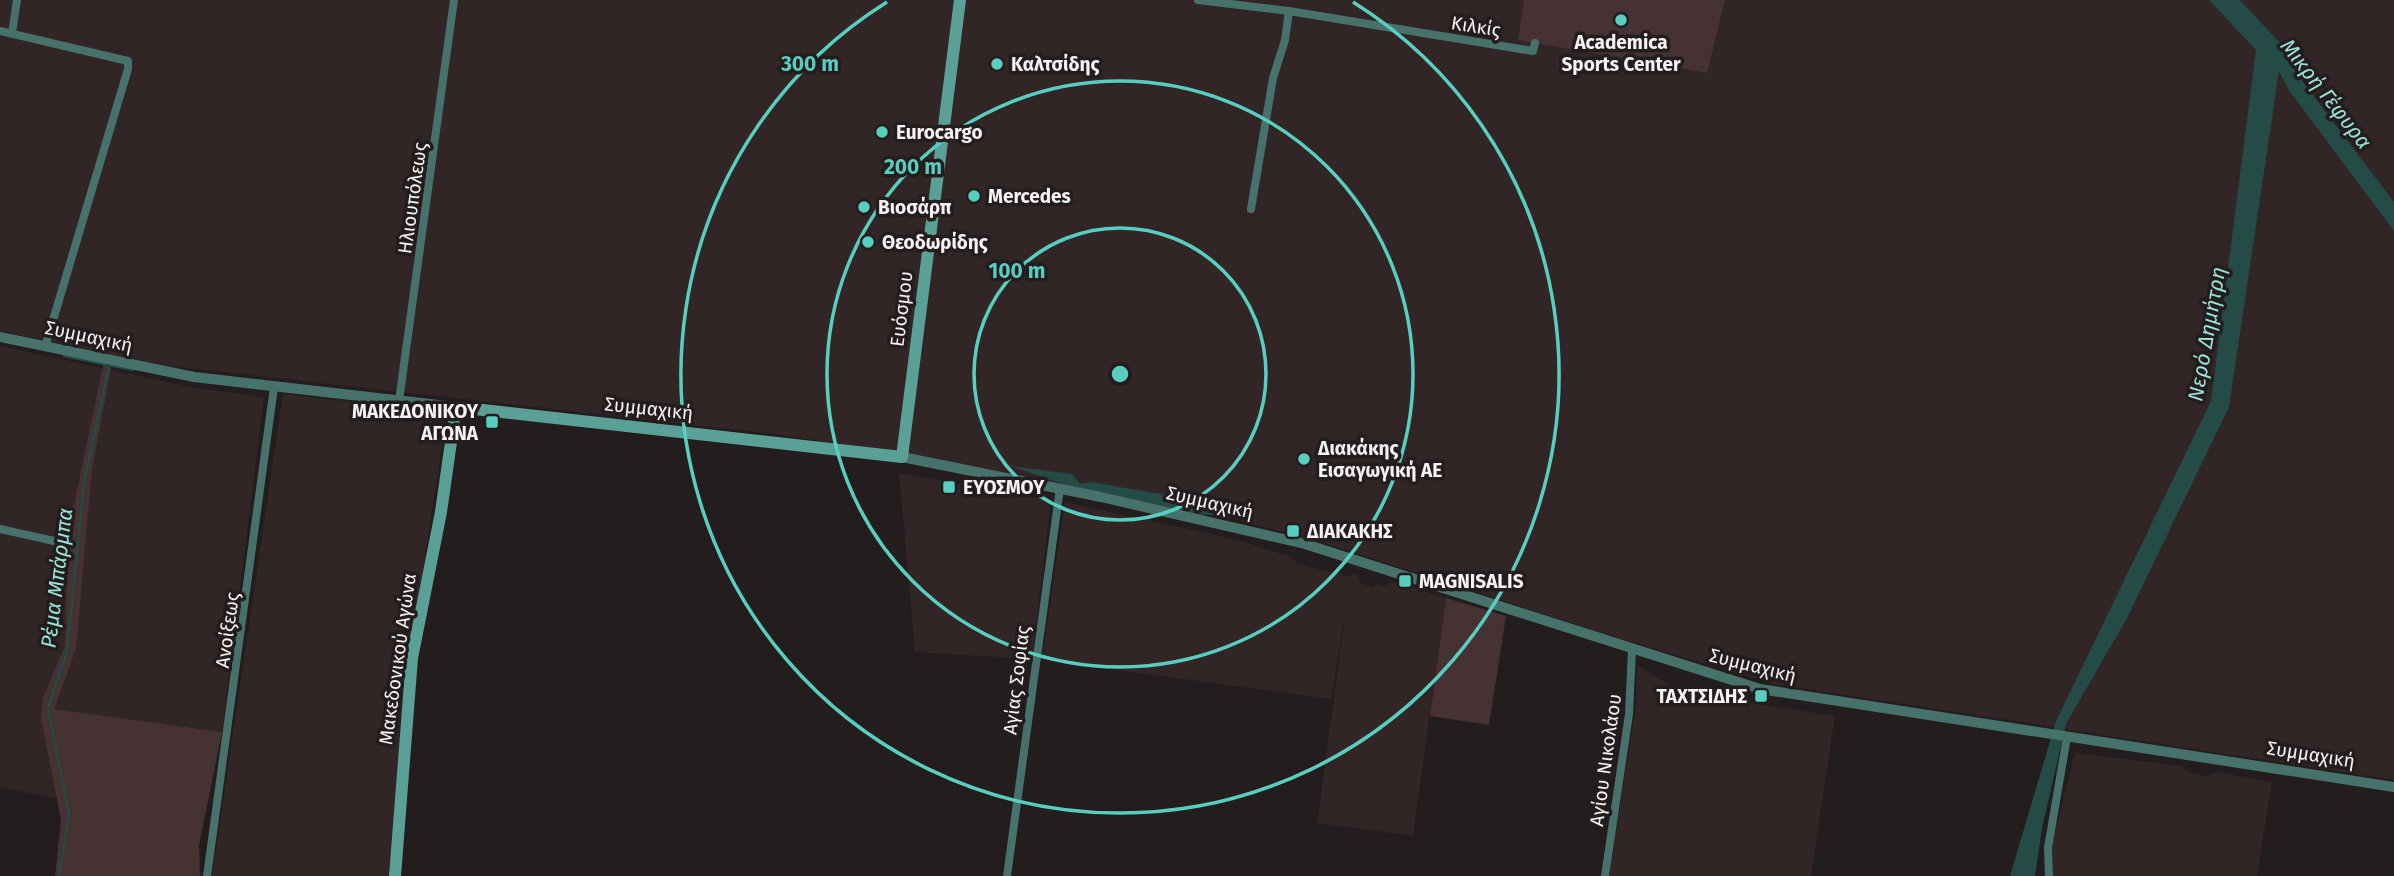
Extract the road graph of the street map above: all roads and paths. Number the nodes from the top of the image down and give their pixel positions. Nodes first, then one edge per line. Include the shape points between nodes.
1 (17, 0) edge
2 (454, 0) edge
3 (960, 0) edge
4 (1198, 0) edge
5 (1289, 11) junction
6 (0, 32) edge
7 (12, 33) junction
8 (1535, 44) dead end
9 (1251, 209) dead end
10 (0, 337) edge
11 (45, 347) junction
12 (274, 387) junction
13 (399, 401) junction
14 (456, 407) junction
15 (902, 457) junction
16 (1060, 488) junction
17 (0, 529) edge
18 (54, 541) dead end
19 (1632, 649) junction
20 (2067, 737) junction
21 (2394, 787) edge
22 (207, 876) edge
23 (395, 876) edge
24 (1007, 876) edge
25 (1605, 876) edge
26 (2049, 876) edge

1 - 7 street
2 - 13 street, Ηλιουπόλεως
3 - 15 main road, Ευόσμου
4 - 5 street, Κιλκίς
5 - 8 street, Κιλκίς via 1533,51
5 - 9 street
6 - 7 street
7 - 11 street via 128,61
10 - 11 street, Συμμαχική
11 - 12 street, Συμμαχική via 194,377
12 - 13 street, Συμμαχική
12 - 22 street, Ανοίξεως
13 - 14 street, Συμμαχική
14 - 15 main road, Συμμαχική
14 - 23 main road, Μακεδονικού Αγώνα via 442,512 412,658
15 - 16 street, Συμμαχική
16 - 19 street, Συμμαχική via 1305,544
16 - 24 street, Αγίας Σοφίας
17 - 18 street
19 - 20 street, Συμμαχική via 1760,689
19 - 25 street, Αγίου Νικολάου via 1629,714
20 - 21 street, Συμμαχική
20 - 26 street via 2048,848

